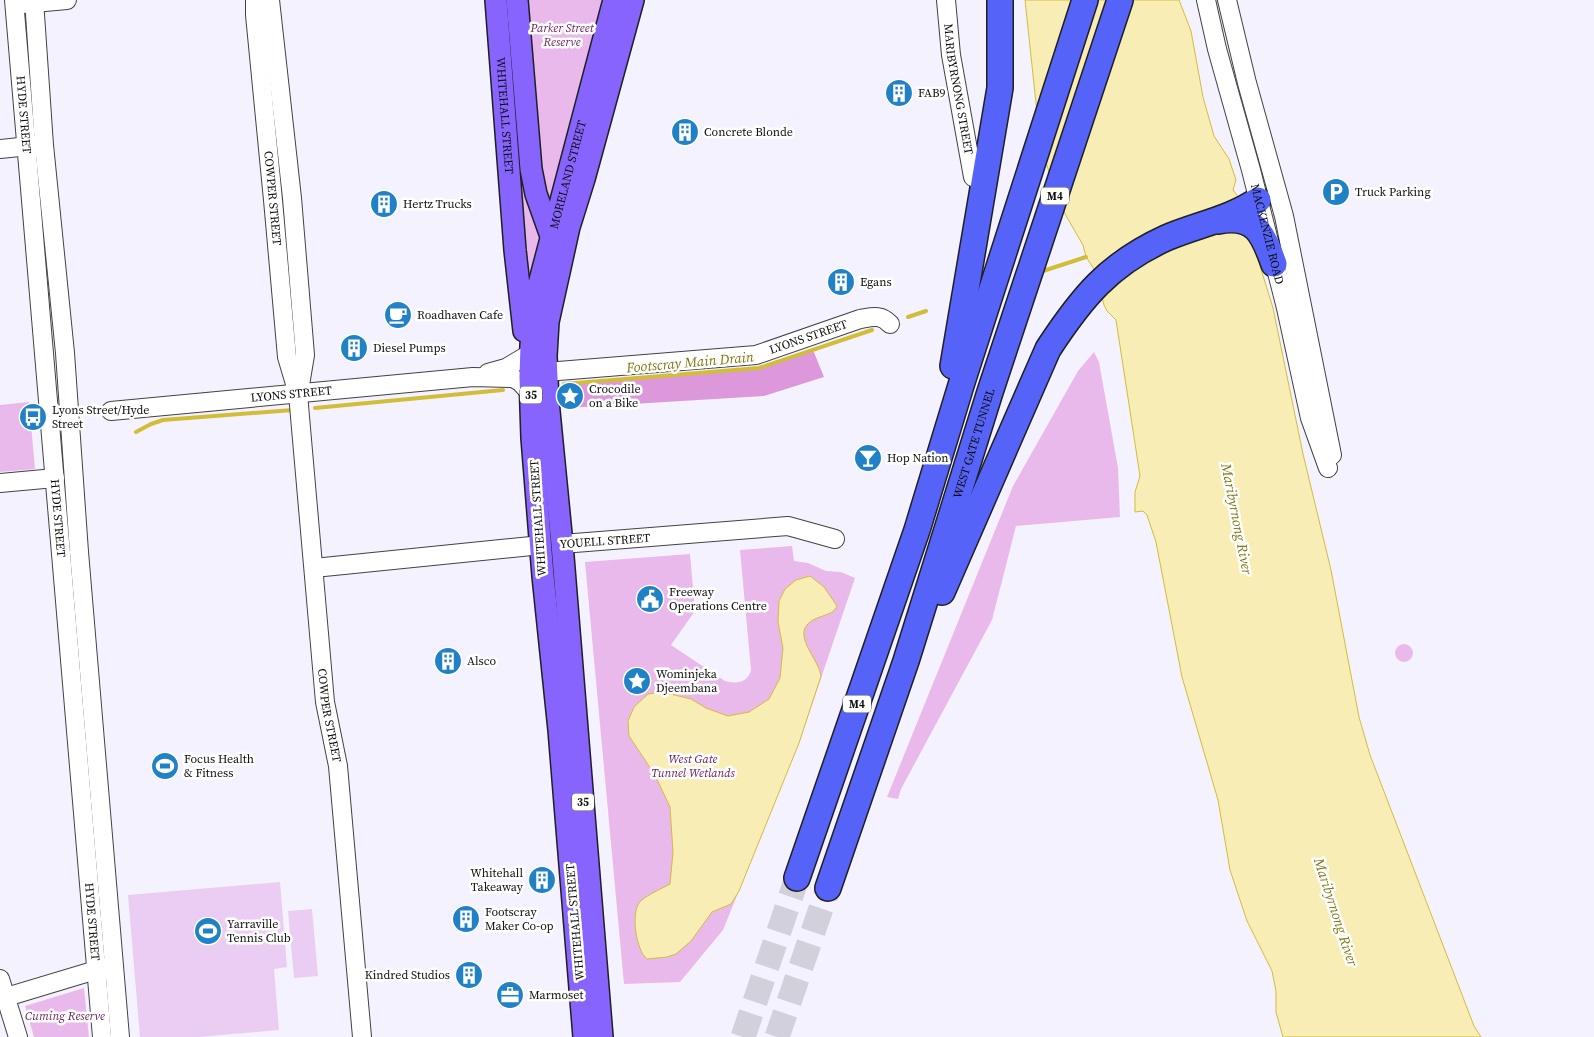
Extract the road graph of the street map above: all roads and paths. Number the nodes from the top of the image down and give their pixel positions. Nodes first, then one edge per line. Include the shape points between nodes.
1 (67, 0) edge
2 (255, 0) edge
3 (270, 0) edge
4 (496, 0) edge
5 (517, 0) edge
6 (614, 0) edge
7 (632, 0) edge
8 (946, 0) edge
9 (1000, 0) edge
10 (1085, 0) edge
11 (1120, 0) edge
12 (1206, 0) edge
13 (1227, 0) edge
14 (34, 1) edge
15 (14, 2) edge
16 (35, 145) junction
17 (0, 149) edge
18 (973, 177) dead end
19 (1274, 179) junction
20 (1250, 210) junction
21 (551, 236) junction
22 (1274, 264) joint
23 (556, 284) junction
24 (890, 324) dead end
25 (531, 353) junction
26 (546, 372) junction
27 (473, 377) junction
28 (956, 381) junction
29 (298, 394) junction
30 (530, 394) junction
31 (111, 412) dead end
32 (68, 413) junction
33 (49, 415) junction
34 (55, 478) junction
35 (0, 483) edge
36 (835, 539) dead end
37 (562, 544) junction
38 (541, 545) junction
39 (314, 568) junction
40 (906, 661) junction
41 (572, 786) junction
42 (797, 878) tunnel mouth
43 (828, 888) tunnel mouth
44 (113, 964) junction
45 (96, 971) junction
46 (0, 979) edge
47 (3, 998) edge
48 (18, 1037) edge
49 (102, 1037) edge
50 (120, 1037) edge
51 (362, 1037) edge
52 (596, 1037) edge

1 - 14 street
2 - 29 street, COWPER STREET via 287,357
3 - 29 street, COWPER STREET via 305,355
4 - 25 main road, WHITEHALL STREET / 35 via 518,276 523,324
5 - 21 main road, WHITEHALL STREET / 35 via 531,169
6 - 21 main road, MORELAND STREET
7 - 23 main road, MORELAND STREET
8 - 18 street, MARIBYRNONG STREET via 951,55
9 - 28 highway via 1000,88 956,353
10 - 28 highway, M4
11 - 40 highway, WEST GATE TUNNEL / M4 via 990,392
12 - 20 street, MACKENZIE ROAD
13 - 19 street, MACKENZIE ROAD
14 - 15 street
14 - 16 street, HYDE STREET
15 - 16 street, HYDE STREET
16 - 17 street
16 - 32 street, HYDE STREET via 64,343
16 - 33 street, HYDE STREET
19 - 20 street
19 - 22 street, MACKENZIE ROAD via 1284,216 1331,468 1310,418
20 - 22 highway
20 - 40 highway via 1203,224 1146,249 1098,282 1071,314 1048,349 928,623
21 - 23 main road, 35
21 - 25 main road, MORELAND STREET via 534,311
23 - 26 main road, WHITEHALL STREET / 35 via 548,322
24 - 26 street, LYONS STREET via 875,316 860,319 756,355
25 - 27 street, LYONS STREET via 506,368
25 - 30 main road, WHITEHALL STREET / 35
26 - 37 main road, WHITEHALL STREET / 35
27 - 29 street, LYONS STREET
27 - 30 street, LYONS STREET via 514,378
28 - 42 highway, M4 via 917,530
29 - 31 street, LYONS STREET
29 - 39 street, COWPER STREET
30 - 38 main road, WHITEHALL STREET / 35
32 - 33 street
32 - 44 street, HYDE STREET
33 - 34 street, HYDE STREET
34 - 35 street
34 - 45 street, HYDE STREET
36 - 37 street, YOUELL STREET via 788,526
37 - 38 main road, YOUELL STREET
37 - 41 main road, WHITEHALL STREET / 35
38 - 39 street, YOUELL STREET
38 - 41 main road, WHITEHALL STREET / 35
39 - 51 street, COWPER STREET via 325,702 338,766
40 - 43 highway, WEST GATE TUNNEL / M4
41 - 52 main road, WHITEHALL STREET / 35
44 - 45 street
44 - 50 street, HYDE STREET
45 - 47 street
45 - 49 street, HYDE STREET
46 - 47 street
47 - 48 street

